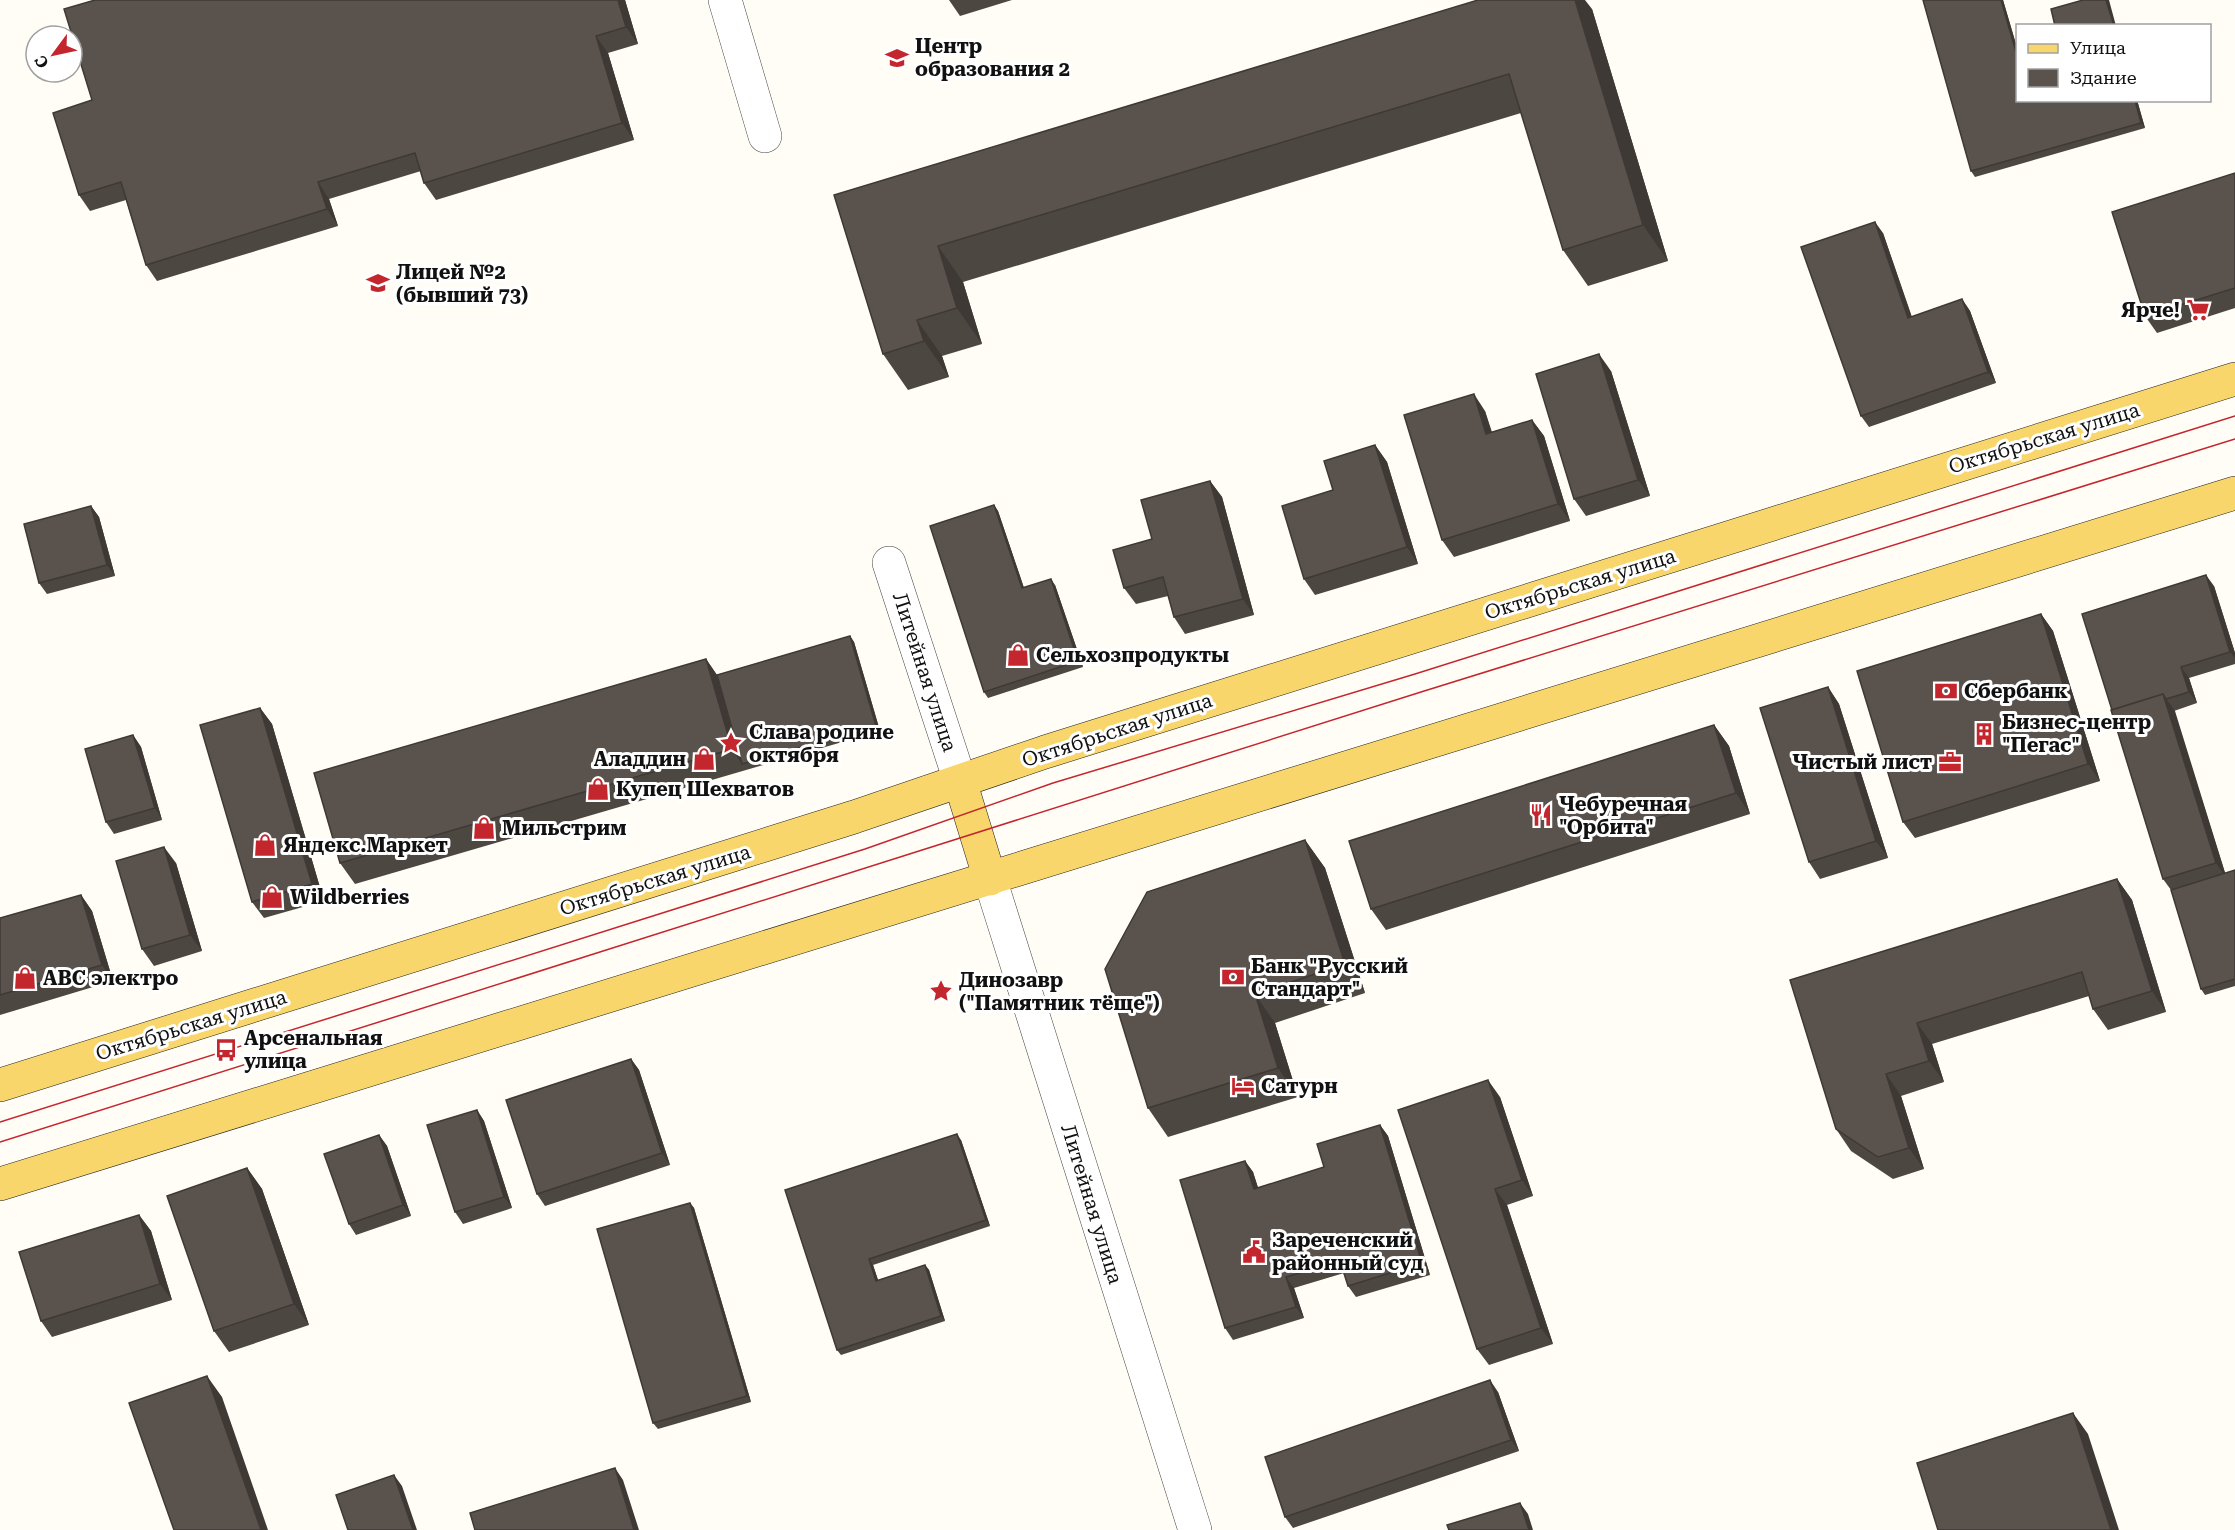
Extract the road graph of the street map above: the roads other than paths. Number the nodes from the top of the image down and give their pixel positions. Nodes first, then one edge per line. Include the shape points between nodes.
1 (725, 0) edge
2 (765, 136) dead end
3 (2235, 378) edge
4 (2235, 493) edge
5 (889, 563) dead end
6 (960, 781) junction
7 (990, 879) junction
8 (0, 1085) edge
9 (0, 1184) edge
10 (1195, 1530) edge

1 - 2 street
3 - 6 main road, Октябрьская улица
4 - 7 main road
5 - 6 street, Литейная улица
6 - 7 main road
6 - 8 main road, Октябрьская улица
7 - 9 main road
7 - 10 street, Литейная улица

